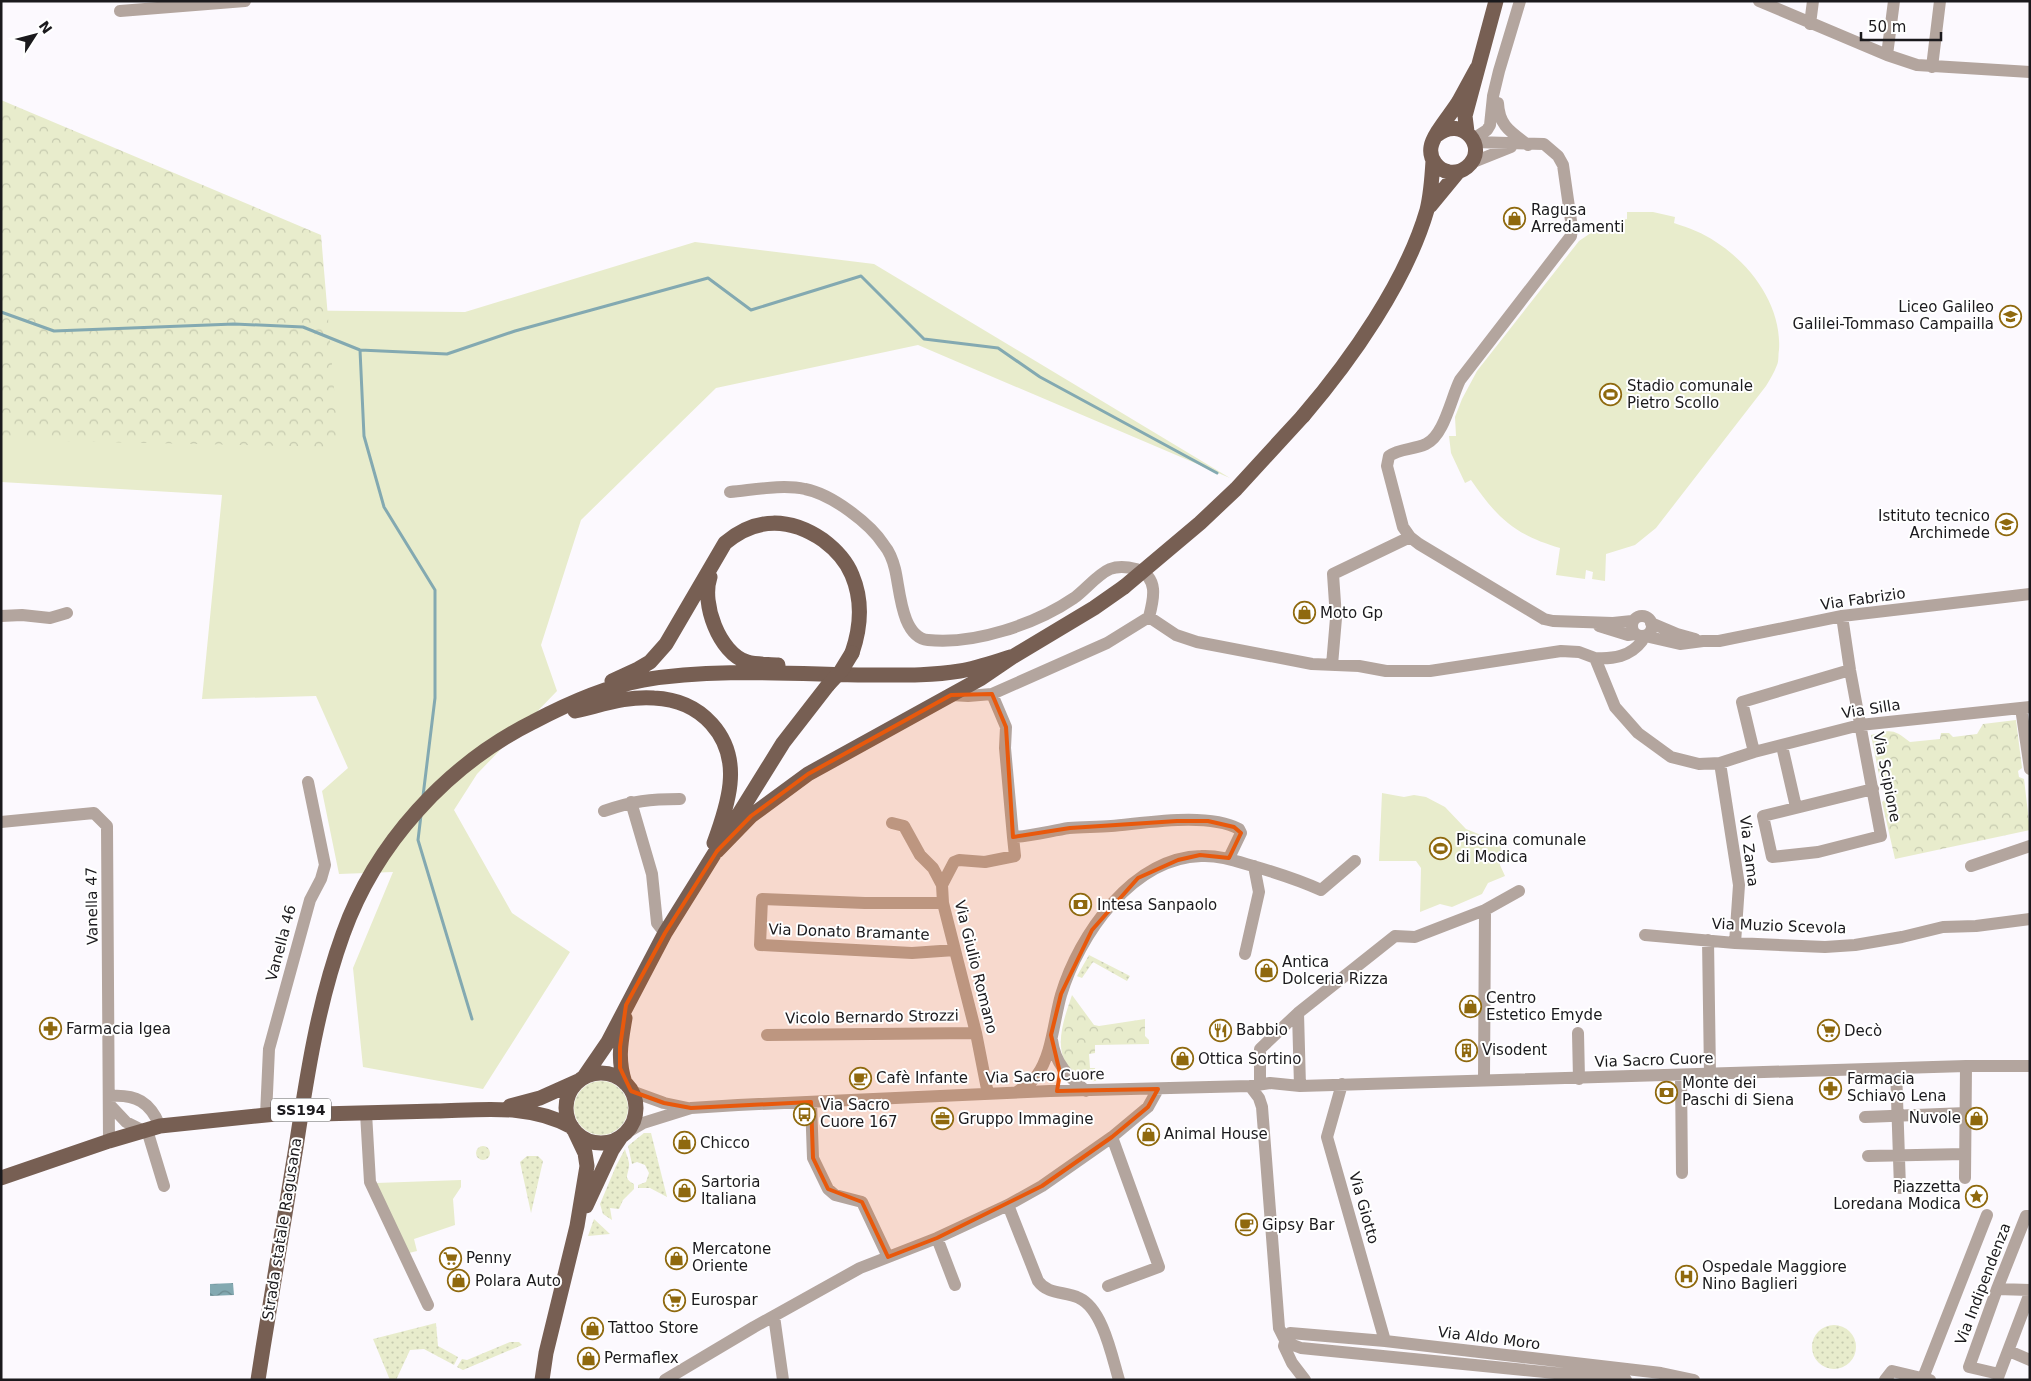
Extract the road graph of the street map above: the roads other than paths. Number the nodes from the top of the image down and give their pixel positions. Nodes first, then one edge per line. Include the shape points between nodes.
1 (245, 1) edge
2 (1496, 1) edge
3 (1520, 1) edge
4 (1759, 1) edge
5 (1813, 1) edge
6 (1894, 1) edge
7 (1940, 1) edge
8 (120, 12) dead end
9 (1810, 24) junction
10 (1887, 55) junction
11 (1932, 67) junction
12 (1477, 68) junction
13 (2030, 72) edge
14 (1497, 78) junction
15 (1436, 135) junction
16 (1471, 138) junction
17 (1525, 145) junction
18 (1433, 161) junction
19 (1465, 168) junction
20 (1427, 209) junction
21 (730, 492) dead end
22 (1410, 537) junction
23 (717, 554) junction
24 (2030, 594) edge
25 (67, 613) dead end
26 (1, 616) edge
27 (1842, 616) junction
28 (1149, 617) junction
29 (1651, 623) junction
30 (1638, 632) junction
31 (1703, 641) junction
32 (1014, 656) junction
33 (1596, 658) junction
34 (1332, 665) junction
35 (1850, 670) junction
36 (885, 675) junction
37 (992, 694) junction
38 (951, 695) junction
39 (2026, 707) edge
40 (547, 715) junction
41 (1860, 725) junction
42 (1782, 746) junction
43 (1754, 752) junction
44 (1720, 764) junction
45 (2030, 768) edge
46 (308, 782) dead end
47 (1873, 789) junction
48 (680, 799) dead end
49 (631, 802) junction
50 (1796, 807) junction
51 (604, 811) dead end
52 (1, 822) edge
53 (892, 823) dead end
54 (1013, 837) junction
55 (2030, 846) edge
56 (717, 851) junction
57 (1229, 858) junction
58 (1355, 861) dead end
59 (1254, 866) junction
60 (1971, 866) dead end
61 (703, 872) junction
62 (942, 885) junction
63 (1519, 891) dead end
64 (943, 903) junction
65 (1485, 910) junction
66 (2030, 919) edge
67 (666, 933) junction
68 (1645, 935) dead end
69 (1708, 940) junction
70 (1736, 943) junction
71 (955, 950) junction
72 (1245, 954) dead end
73 (626, 1005) junction
74 (1298, 1013) junction
75 (976, 1032) junction
76 (1578, 1032) dead end
77 (768, 1035) dead end
78 (1051, 1035) junction
79 (1043, 1065) junction
80 (1060, 1066) junction
81 (1966, 1066) junction
82 (2030, 1066) edge
83 (1896, 1069) junction
84 (1710, 1074) junction
85 (1681, 1075) junction
86 (582, 1079) junction
87 (1579, 1079) junction
88 (1484, 1080) junction
89 (1342, 1084) junction
90 (1255, 1085) junction
91 (1280, 1085) junction
92 (1300, 1086) junction
93 (628, 1087) junction
94 (1158, 1089) junction
95 (1053, 1091) junction
96 (1086, 1091) junction
97 (1016, 1092) junction
98 (988, 1094) junction
99 (110, 1101) junction
100 (811, 1102) junction
101 (1262, 1107) junction
102 (691, 1108) junction
103 (502, 1109) junction
104 (366, 1113) junction
105 (1966, 1113) junction
106 (271, 1115) junction
107 (1898, 1116) junction
108 (1865, 1117) dead end
109 (150, 1129) junction
110 (573, 1129) junction
111 (623, 1135) junction
112 (1112, 1137) junction
113 (109, 1141) junction
114 (1965, 1154) junction
115 (1868, 1156) dead end
116 (1899, 1156) junction
117 (1682, 1173) dead end
118 (1, 1178) edge
119 (1965, 1178) dead end
120 (164, 1186) dead end
121 (1900, 1188) dead end
122 (1008, 1205) junction
123 (1987, 1215) dead end
124 (2030, 1216) edge
125 (577, 1226) junction
126 (937, 1238) junction
127 (888, 1257) junction
128 (955, 1285) dead end
129 (1108, 1286) dead end
130 (1997, 1289) junction
131 (2030, 1292) edge
132 (428, 1305) dead end
133 (774, 1316) junction
134 (1385, 1341) junction
135 (1290, 1343) junction
136 (2009, 1351) junction
137 (546, 1353) junction
138 (1470, 1357) junction
139 (2030, 1360) edge
140 (1998, 1377) edge
141 (1927, 1379) edge
142 (258, 1380) edge
143 (535, 1380) edge
144 (542, 1380) edge
145 (665, 1380) edge
146 (783, 1380) edge
147 (1119, 1380) edge
148 (1305, 1380) edge
149 (1626, 1380) edge
150 (1694, 1380) edge
151 (1885, 1380) edge

1 - 8 street
2 - 12 main road
3 - 14 street
4 - 9 street
5 - 9 street
6 - 10 street
7 - 11 street
9 - 10 street
10 - 11 street
11 - 13 street
12 - 15 main road
12 - 16 main road via 1466,116
14 - 16 street via 1490,125
14 - 17 street via 1502,123
15 - 16 main road via 1454,128
15 - 18 main road via 1431,147
16 - 17 street
16 - 19 main road via 1475,155
17 - 19 street via 1502,150
17 - 22 street via 1544,144 1563,165 1571,236 1460,380 1438,434 1424,445 1396,451 1389,456 1389,474 1403,527
18 - 19 main road via 1444,170
18 - 20 main road
19 - 20 main road
20 - 32 main road, bridge via 1397,280 1354,351 1303,416 1236,489 1124,587
21 - 28 street via 805,489 830,498 864,523 884,544 895,567 904,615 912,632 926,640 964,639 1033,621 1074,598 1110,569 1126,566 1142,572 1151,581 1154,598
22 - 30 street via 1544,619 1587,622 1628,634
22 - 34 street via 1333,574 1336,618
23 - 36 main road via 706,596 709,612 721,638 739,657 748,662
23 - 40 main road via 666,644 650,662 569,699
23 - 56 main road, bridge via 737,533 753,526 782,522 796,525 832,546 844,560 852,574 860,608 858,635 841,672 783,743
24 - 27 street, Via Fabrizio
25 - 26 street via 50,618
27 - 31 street, Via Fabrizio via 1719,641
27 - 35 street, Via Scipione
28 - 34 street via 1176,635 1197,642 1268,657
28 - 37 street via 1107,643
29 - 30 street via 1650,632
29 - 30 street via 1648,618 1636,617
29 - 31 street
30 - 31 street, Via Fabrizio via 1680,644
30 - 33 street via 1642,641 1624,655 1615,659
32 - 36 main road via 961,671
32 - 38 main road
33 - 34 street via 1579,652 1561,651 1421,671
33 - 44 street via 1614,708 1638,733 1671,757 1699,764
35 - 41 street, Via Scipione
35 - 43 street via 1742,702
36 - 40 main road via 673,677 621,686
37 - 38 street
37 - 54 street via 1006,727
38 - 56 main road via 808,774 751,816
39 - 41 street, Via Silla
39 - 45 street
40 - 61 main road via 616,700 654,698 684,704 710,721 728,754 730,783 721,824
40 - 142 main road, Strada statale Ragusana / SS194 via 500,741 456,773 418,810 362,889 343,934 316,1032
41 - 42 street, Via Silla
41 - 47 street, Via Scipione
42 - 43 street, Via Silla
42 - 50 street
43 - 44 street, Via Silla
44 - 70 street, Via Zama via 1739,885
46 - 106 street, Vanella 46 via 325,864 310,900 269,1049
47 - 50 street
47 - 50 street, Via Scipione via 1881,836 1818,852 1772,857 1762,816
48 - 49 street
49 - 51 street
49 - 67 street via 650,866 657,923
52 - 99 street, Vanella 47 via 94,813 107,826
53 - 62 street via 904,826
54 - 57 street via 1141,821 1208,820 1234,827 1241,833
54 - 62 street, Via Giulio Romano via 1014,856 984,862 954,862
55 - 60 street
56 - 61 main road
57 - 59 street
57 - 78 street via 1200,856 1178,860 1138,878 1120,894 1092,930 1072,967 1061,994
58 - 59 street via 1321,890 1292,876
59 - 72 street via 1259,892
61 - 67 main road
62 - 64 street, Via Giulio Romano
63 - 65 street
64 - 71 street, Via Giulio Romano
64 - 71 street, Via Donato Bramante via 762,899 760,945 912,953
65 - 74 street via 1415,936 1395,936
65 - 88 street
66 - 70 street, Via Muzio Scevola via 1943,927 1855,945 1825,947
67 - 73 main road
68 - 69 street, Via Muzio Scevola
69 - 70 street, Via Muzio Scevola
69 - 84 street
71 - 75 street, Via Giulio Romano
73 - 86 main road via 608,1042
73 - 93 main road via 620,1068
74 - 90 street via 1260,1049
74 - 92 street
75 - 77 street, Vicolo Bernardo Strozzi
75 - 98 street, Via Giulio Romano
76 - 87 street
78 - 79 street
78 - 80 street via 1052,1048
79 - 95 street
79 - 97 street via 1031,1082
80 - 95 street via 1060,1078
80 - 96 street
81 - 82 street, Via Sacro Cuore
81 - 83 street, Via Sacro Cuore
81 - 105 street
83 - 84 street, Via Sacro Cuore
83 - 107 street
84 - 85 street, Via Sacro Cuore
85 - 87 street, Via Sacro Cuore
85 - 117 street
86 - 93 main road via 601,1073 618,1078
86 - 103 main road via 540,1098
86 - 110 main road via 573,1087 566,1102
87 - 88 street, Via Sacro Cuore
88 - 89 street, Via Sacro Cuore
89 - 92 street, Via Sacro Cuore
89 - 134 street, Via Giotto via 1328,1137
90 - 91 street, Via Sacro Cuore
90 - 94 street, Via Sacro Cuore
90 - 101 street
91 - 92 street, Via Sacro Cuore
91 - 101 street via 1266,1097
93 - 102 street via 664,1103
93 - 111 main road via 636,1108 631,1126
94 - 96 street, Via Sacro Cuore
94 - 112 street via 1148,1107
95 - 96 street, Via Sacro Cuore
95 - 97 street, Via Sacro Cuore
97 - 98 street, Via Sacro Cuore
98 - 100 street, Via Sacro Cuore
99 - 109 street via 126,1122
99 - 109 street via 128,1096 148,1105 155,1114
99 - 113 street
100 - 102 street, Via Sacro Cuore
100 - 127 street via 813,1158 828,1189 835,1195 862,1202
101 - 135 street via 1274,1279 1280,1328
102 - 111 street via 644,1123
103 - 104 main road
103 - 110 main road via 537,1113 558,1119
104 - 106 main road, bridge
104 - 132 street via 370,1182
105 - 107 street
105 - 114 street
106 - 109 main road
107 - 108 street
107 - 116 street
109 - 113 main road
109 - 120 street
110 - 111 main road via 592,1142 602,1143
110 - 125 main road via 585,1153 587,1166
111 - 125 main road via 605,1165
112 - 122 street via 1067,1170
112 - 129 street via 1159,1267
113 - 118 main road
114 - 116 street
114 - 119 street
115 - 116 street
116 - 121 street
122 - 126 street
122 - 147 street via 1042,1286 1049,1291 1078,1297 1091,1307 1100,1322
123 - 141 street
124 - 130 street, Via Indipendenza via 2026,1216
125 - 137 main road
126 - 127 street
126 - 128 street
127 - 133 street via 860,1268
130 - 131 street
130 - 140 street, Via Indipendenza via 1969,1367
131 - 136 street
133 - 145 street
133 - 146 street
134 - 135 street, Via Aldo Moro via 1295,1332 1290,1333
134 - 138 street, Via Aldo Moro
135 - 138 street, Via Aldo Moro
135 - 148 street via 1284,1346
136 - 139 street
136 - 140 street
137 - 143 main road
137 - 144 main road
138 - 149 street, Via Aldo Moro
138 - 150 street, Via Aldo Moro via 1661,1373
141 - 151 street via 1892,1371

